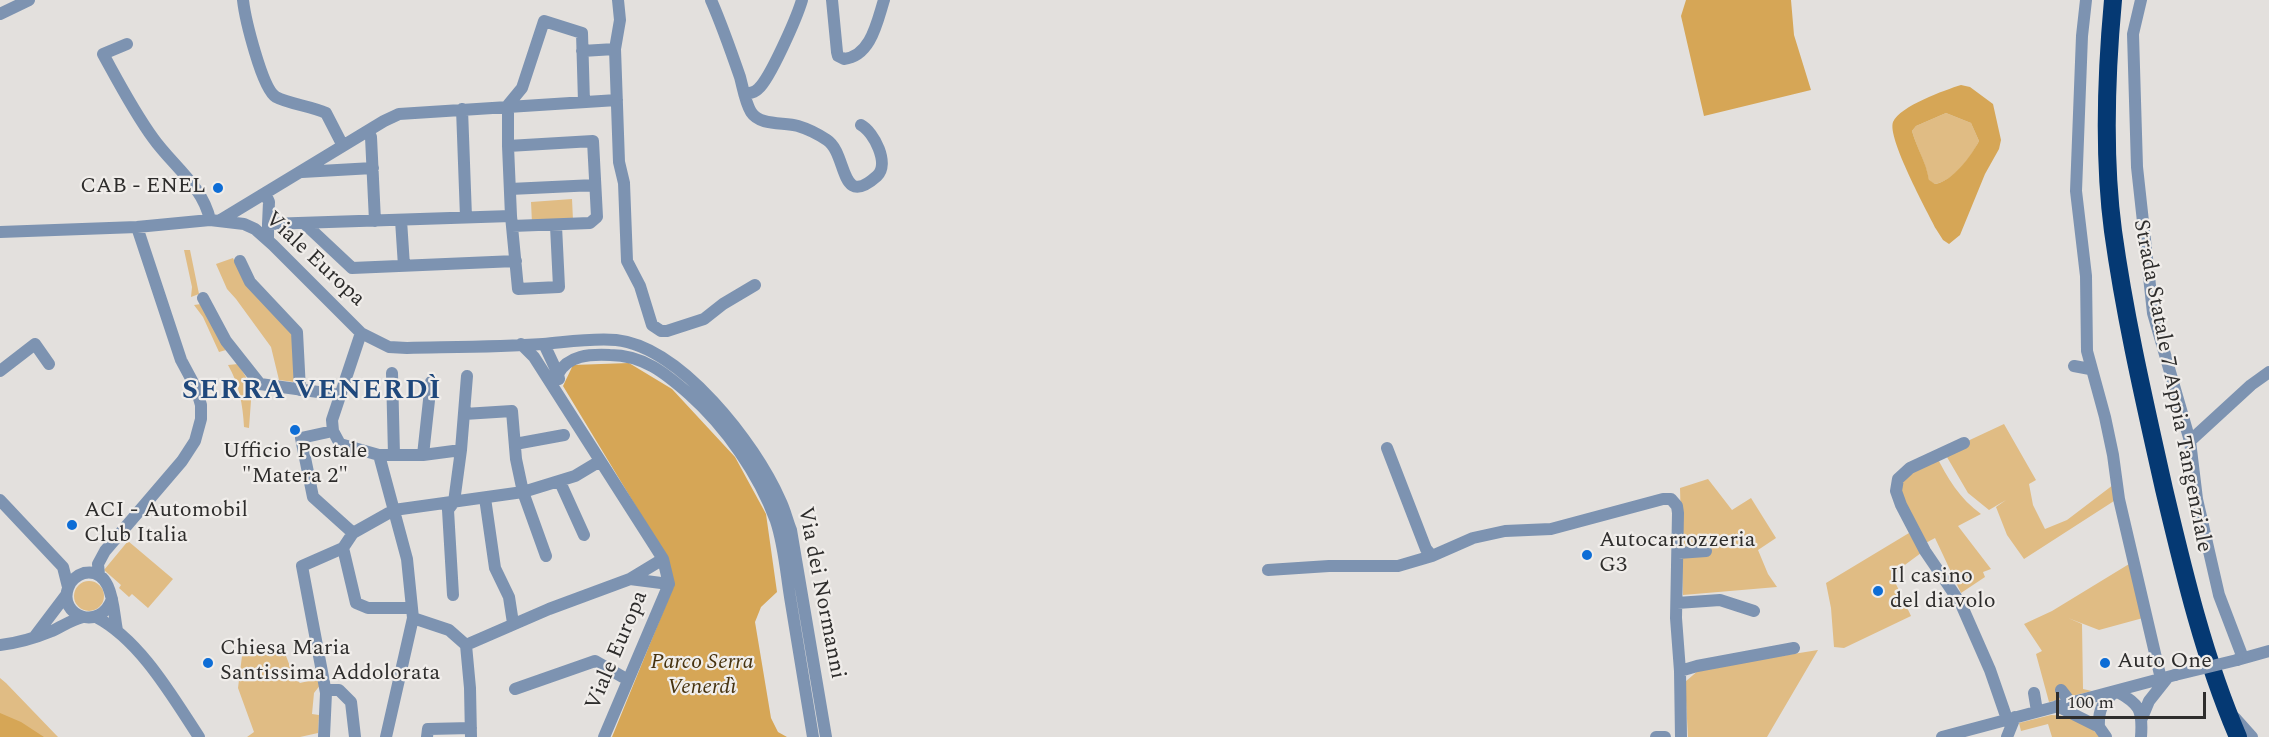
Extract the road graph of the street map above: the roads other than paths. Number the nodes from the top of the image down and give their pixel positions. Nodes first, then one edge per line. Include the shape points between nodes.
1 (29, 0) edge
2 (243, 0) edge
3 (618, 0) edge
4 (711, 0) edge
5 (802, 0) edge
6 (832, 0) edge
7 (884, 0) edge
8 (2086, 0) edge
9 (2113, 0) edge
10 (2141, 0) edge
11 (0, 14) edge
12 (127, 44) dead end
13 (615, 49) junction
14 (582, 51) junction
15 (745, 94) junction
16 (617, 100) junction
17 (584, 102) junction
18 (508, 105) junction
19 (462, 109) junction
20 (861, 125) dead end
21 (368, 131) junction
22 (343, 146) junction
23 (508, 146) junction
24 (373, 168) junction
25 (298, 172) junction
26 (595, 185) junction
27 (510, 189) junction
28 (265, 193) junction
29 (466, 218) junction
30 (215, 220) junction
31 (401, 220) junction
32 (375, 221) junction
33 (512, 221) junction
34 (304, 223) junction
35 (268, 224) junction
36 (556, 225) junction
37 (137, 227) junction
38 (0, 232) edge
39 (268, 240) junction
40 (240, 261) dead end
41 (516, 261) junction
42 (404, 266) junction
43 (755, 285) dead end
44 (204, 298) dead end
45 (361, 333) junction
46 (544, 344) junction
47 (521, 345) junction
48 (49, 364) dead end
49 (2074, 366) dead end
50 (2090, 369) junction
51 (0, 371) edge
52 (2269, 372) edge
53 (392, 373) dead end
54 (558, 374) junction
55 (467, 376) dead end
56 (431, 382) dead end
57 (300, 390) junction
58 (340, 395) junction
59 (559, 396) junction
60 (464, 414) junction
61 (333, 431) junction
62 (564, 435) dead end
63 (2190, 441) junction
64 (1964, 443) dead end
65 (515, 444) junction
66 (1387, 448) dead end
67 (461, 450) junction
68 (379, 455) junction
69 (394, 455) junction
70 (423, 455) junction
71 (600, 461) junction
72 (560, 482) junction
73 (523, 492) junction
74 (485, 498) junction
75 (0, 500) edge
76 (454, 502) junction
77 (394, 510) junction
78 (353, 533) junction
79 (584, 535) dead end
80 (343, 548) junction
81 (1706, 551) dead end
82 (1678, 553) junction
83 (546, 556) dead end
84 (1432, 556) junction
85 (663, 559) junction
86 (1268, 570) dead end
87 (99, 575) junction
88 (630, 579) junction
89 (669, 584) junction
90 (67, 591) junction
91 (453, 595) dead end
92 (111, 599) junction
93 (1677, 603) junction
94 (1754, 611) dead end
95 (412, 613) junction
96 (90, 617) junction
97 (513, 623) junction
98 (117, 630) junction
99 (35, 636) junction
100 (0, 645) edge
101 (466, 645) junction
102 (1794, 648) dead end
103 (2266, 654) edge
104 (2240, 659) junction
105 (1680, 671) junction
106 (2168, 677) junction
107 (628, 680) junction
108 (515, 689) dead end
109 (326, 690) junction
110 (2061, 690) dead end
111 (2116, 691) junction
112 (2034, 693) dead end
113 (2071, 703) junction
114 (2224, 705) junction
115 (2057, 706) junction
116 (2037, 711) junction
117 (2011, 718) junction
118 (2142, 718) junction
119 (471, 732) edge
120 (2103, 732) edge
121 (1971, 734) edge
122 (1946, 736) edge
123 (199, 737) edge
124 (324, 737) edge
125 (355, 737) edge
126 (386, 737) edge
127 (428, 737) edge
128 (604, 737) edge
129 (813, 737) edge
130 (826, 737) edge
131 (1656, 737) edge
132 (1665, 737) edge
133 (1681, 737) edge
134 (2007, 737) edge
135 (2141, 737) edge
136 (2228, 737) edge
137 (2238, 737) edge
138 (2252, 737) edge

1 - 11 street
2 - 22 street via 252,44 268,88 276,97 326,113
3 - 13 street via 620,20
4 - 15 street
5 - 15 street via 761,86
6 - 7 street via 837,52 844,59 859,55 867,45
8 - 50 street via 2076,191 2086,276 2083,341
9 - 114 highway, Strada Statale 7 Appia Tangenziale via 2108,167 2113,230 2151,432 2178,549
10 - 63 street via 2133,34 2137,167 2153,314
12 - 30 street via 103,54 136,115 203,198
13 - 14 street
13 - 16 street
14 - 17 street
14 - 18 street via 582,33 544,21 522,88
15 - 20 street via 755,117 798,126 831,143 846,180 853,186 871,181 882,167 875,139
16 - 17 street
16 - 43 street via 626,252 652,325 667,331 704,319
17 - 18 street
18 - 19 street
18 - 23 street
19 - 21 street via 399,114
19 - 29 street
21 - 22 street
21 - 24 street
22 - 25 street
23 - 26 street via 593,141
23 - 27 street
24 - 25 street
24 - 32 street
25 - 28 street
26 - 27 street
26 - 36 street via 597,217 590,224
27 - 33 street
28 - 30 street
28 - 35 street via 269,202
29 - 31 street
29 - 33 street
30 - 37 street, Viale Europa
30 - 39 street, Viale Europa via 244,224
31 - 32 street
31 - 42 street
32 - 34 street
33 - 36 street
33 - 41 street
34 - 35 street
34 - 42 street via 352,268
35 - 39 street
36 - 41 street via 559,287 518,289
37 - 38 street, Viale Europa
37 - 87 street via 181,360 196,388 201,419 189,450 105,551 98,564
39 - 45 street, Viale Europa
40 - 57 street via 250,282 297,332
41 - 42 street
44 - 57 street via 226,341 260,384
45 - 47 street, Viale Europa via 389,346 404,348
45 - 58 street
46 - 47 street, Via dei Normanni
46 - 54 street
46 - 130 street, Via dei Normanni via 616,340 658,355 712,399 739,433 781,500 791,530
47 - 59 street, Viale Europa via 534,357
48 - 51 street via 35,344
49 - 50 street
50 - 106 street via 2114,455 2128,552
52 - 63 street
53 - 69 street
54 - 59 street
54 - 129 street, Via dei Normanni via 571,359 594,356 626,355 649,363 697,401 734,446 776,523 782,544
55 - 60 street
56 - 70 street
57 - 58 street
58 - 61 street via 332,420
59 - 71 street, Viale Europa
60 - 65 street via 512,411
60 - 67 street
61 - 68 street via 340,444
61 - 78 street via 301,438 313,497
62 - 65 street
63 - 104 street via 2197,499 2219,595
64 - 117 street via 1910,468 1898,479 1896,491 1925,550 1961,604
65 - 73 street
66 - 84 street
67 - 70 street
67 - 76 street
68 - 69 street
68 - 77 street
69 - 70 street
71 - 72 street
71 - 85 street, Viale Europa
72 - 73 street
72 - 79 street
73 - 74 street
73 - 83 street
74 - 76 street
74 - 97 street via 495,568 509,597
75 - 90 street via 63,567
76 - 77 street
76 - 91 street via 448,510
77 - 78 street
77 - 95 street via 407,559
78 - 80 street
80 - 95 street via 356,603
80 - 109 street via 302,566
81 - 82 street
82 - 84 street via 1673,520 1677,506 1671,499 1664,499 1588,514 1551,530 1505,531 1473,538
82 - 93 street
84 - 86 street via 1398,566 1296,566
85 - 88 street
85 - 89 street, Viale Europa
87 - 90 street via 77,576
87 - 92 street via 108,584
88 - 89 street
88 - 97 street
89 - 107 street, Viale Europa
90 - 96 street via 71,609
90 - 99 street
92 - 96 street via 106,611
92 - 98 street
93 - 94 street via 1720,600
93 - 105 street
95 - 101 street via 449,630
95 - 126 street
96 - 98 street
96 - 99 street via 72,620
97 - 101 street
98 - 123 street via 157,675
99 - 100 street
101 - 119 street
102 - 105 street via 1746,654
103 - 104 street
104 - 106 street, bridge
105 - 133 street
106 - 111 street
106 - 118 street via 2149,701
107 - 108 street via 595,661
107 - 128 street, Viale Europa
109 - 124 street
109 - 125 street via 339,690 351,702
110 - 113 street
111 - 113 street
111 - 118 street via 2132,700
111 - 120 street via 2098,713
112 - 116 street
113 - 115 street
114 - 136 street
114 - 137 highway, Strada Statale 7 Appia Tangenziale
114 - 138 street
115 - 116 street
115 - 120 street
116 - 117 street
117 - 121 street
117 - 134 street
118 - 135 street
119 - 127 street via 428,729
121 - 122 street
131 - 132 street

